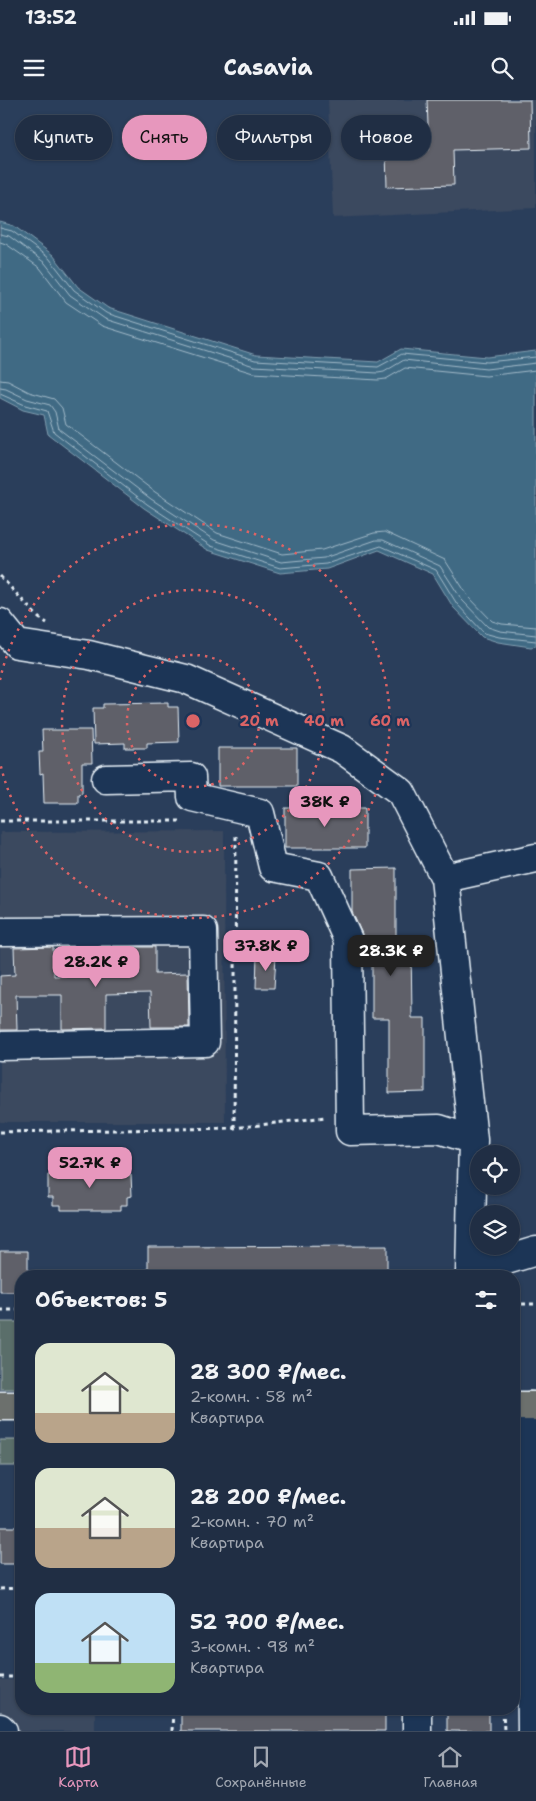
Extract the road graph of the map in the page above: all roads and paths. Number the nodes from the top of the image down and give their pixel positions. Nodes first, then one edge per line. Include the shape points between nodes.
1 (0, 576) edge
2 (0, 623) edge
3 (53, 628) dead end
4 (106, 779) dead end
5 (536, 858) edge
6 (445, 878) junction
7 (0, 932) edge
8 (0, 1046) edge
9 (350, 1114) junction
10 (0, 1132) edge
11 (472, 1140) junction
12 (536, 1251) edge
13 (470, 1270) edge
14 (481, 1270) edge
15 (520, 1304) edge
16 (536, 1304) edge
17 (0, 1310) edge
18 (15, 1310) edge
19 (0, 1406) edge
20 (15, 1406) edge
21 (527, 1406) edge
22 (15, 1588) edge
23 (0, 1589) edge
24 (522, 1674) edge
25 (15, 1676) edge
26 (0, 1677) edge
27 (172, 1715) edge
28 (417, 1715) edge
29 (504, 1715) edge
30 (533, 1716) edge
31 (0, 1728) edge
32 (3, 1731) edge
33 (172, 1731) edge
34 (417, 1731) edge
35 (504, 1731) edge

1 - 3 path via 39,618
2 - 6 street via 17,644 89,655 186,679 342,749 401,792
4 - 9 street via 191,777 192,797 260,813 273,867 319,876 348,940
5 - 6 street
6 - 11 street
7 - 8 street via 203,930 204,1042
9 - 10 path via 234,1128
9 - 11 street via 350,1131 439,1130
11 - 13 street
12 - 14 street
15 - 16 path
17 - 18 path
19 - 20 main road
21 - 24 street
22 - 23 path
24 - 30 street
25 - 26 path
27 - 33 path
28 - 34 street
29 - 35 path
31 - 32 street

